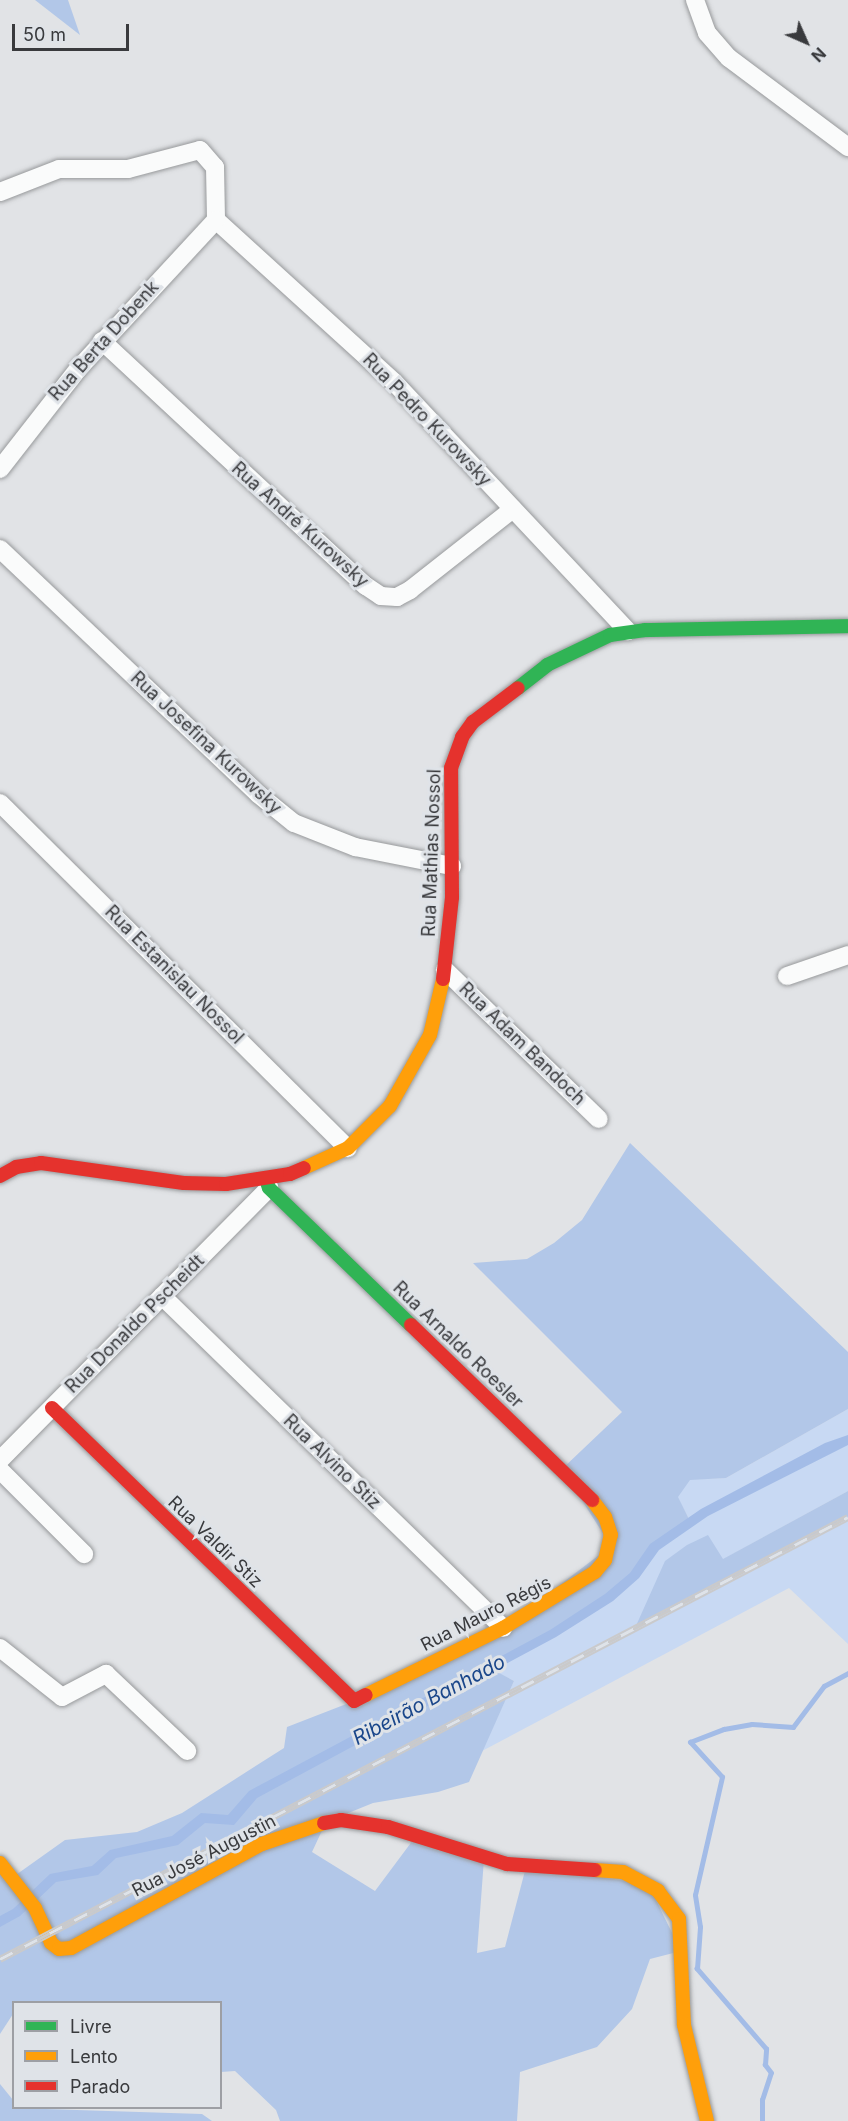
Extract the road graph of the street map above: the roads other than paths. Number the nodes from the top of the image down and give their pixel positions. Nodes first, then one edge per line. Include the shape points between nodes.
1 (695, 0) edge
2 (848, 147) edge
3 (0, 192) edge
4 (216, 220) junction
5 (102, 342) junction
6 (0, 469) edge
7 (513, 509) junction
8 (0, 549) edge
9 (848, 626) edge
10 (628, 631) junction
11 (0, 803) edge
12 (452, 866) junction
13 (848, 955) edge
14 (445, 970) junction
15 (787, 976) dead end
16 (599, 1119) dead end
17 (348, 1148) junction
18 (2, 1173) edge
19 (268, 1183) junction
20 (162, 1296) junction
21 (52, 1408) junction
22 (0, 1460) edge
23 (0, 1470) edge
24 (611, 1535) joint
25 (84, 1554) dead end
26 (503, 1628) junction
27 (0, 1648) edge
28 (354, 1701) joint
29 (187, 1751) dead end
30 (0, 1863) edge
31 (707, 2121) edge

1 - 2 street via 707,33 729,58
3 - 4 street via 59,170 128,169 200,150 215,167
4 - 5 street, Rua Berta Dobenk
4 - 7 street, Rua Pedro Kurowsky via 394,382
5 - 6 street, Rua Berta Dobenk
5 - 7 street, Rua André Kurowsky via 381,596 397,597 410,590
7 - 10 street, Rua Pedro Kurowsky
8 - 12 street, Rua Josefina Kurowsky via 258,794 294,823 355,847
9 - 10 street, Rua Mathias Nossol
10 - 12 street, Rua Mathias Nossol via 593,641 546,665 473,722 462,737 452,768
11 - 17 street, Rua Estanislau Nossol
12 - 14 street, Rua Mathias Nossol
13 - 15 street
14 - 16 street, Rua Adam Bandoch
14 - 17 street, Rua Mathias Nossol via 422,1055 390,1106
17 - 19 street, Rua Mathias Nossol via 315,1166
18 - 19 street, Rua Mathias Nossol via 42,1163 184,1183
19 - 20 street, Rua Donaldo Pscheidt
19 - 24 street, Rua Arnaldo Roesler via 589,1496 605,1517
20 - 21 street, Rua Donaldo Pscheidt
20 - 26 street, Rua Alvino Stiz
21 - 22 street, Rua Donaldo Pscheidt
21 - 28 street, Rua Valdir Stiz
23 - 25 street
24 - 26 street, Rua Mauro Régis via 605,1560 589,1577
26 - 28 street, Rua Mauro Régis
27 - 29 street via 62,1696 106,1674
30 - 31 street, Rua José Augustin via 22,1889 51,1943 59,1949 71,1948 262,1844 305,1827 341,1820 388,1827 507,1864 623,1872 658,1891 679,1919 684,2025

